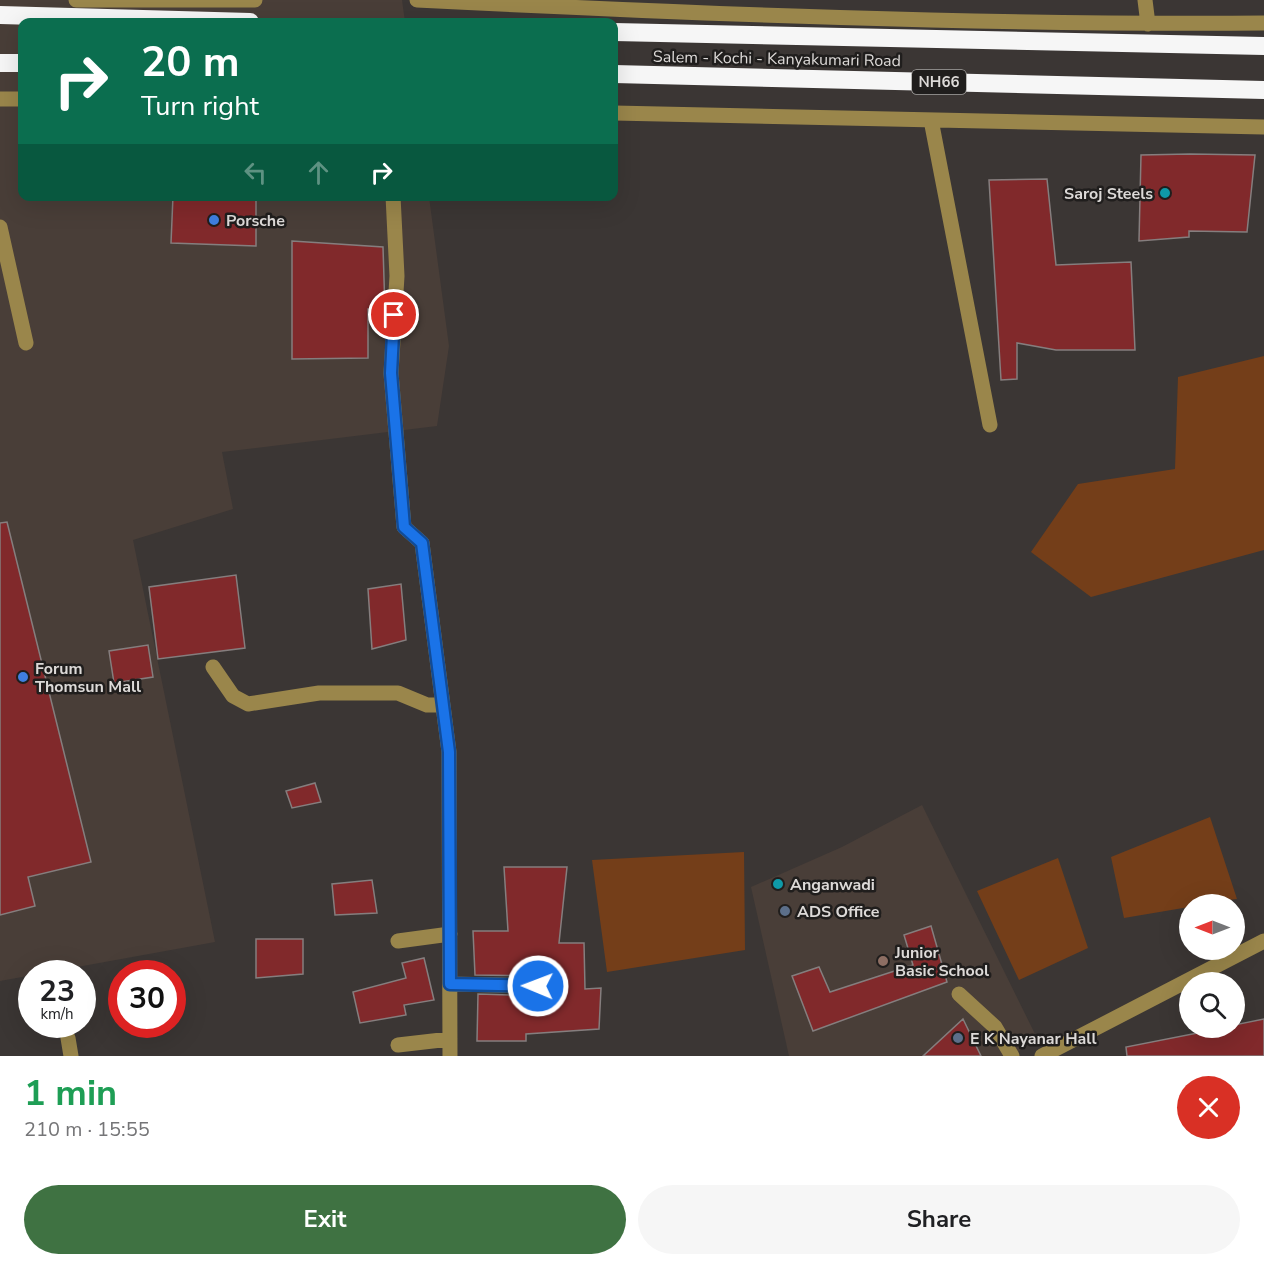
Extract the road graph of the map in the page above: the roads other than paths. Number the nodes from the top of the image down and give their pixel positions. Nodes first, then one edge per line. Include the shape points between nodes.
1 (255, 0) edge
2 (417, 0) edge
3 (1145, 0) edge
4 (79, 4) edge
5 (0, 15) edge
6 (212, 18) edge
7 (1264, 23) edge
8 (1148, 24) junction
9 (618, 32) edge
10 (1264, 46) edge
11 (0, 63) edge
12 (18, 63) edge
13 (618, 74) edge
14 (1264, 90) edge
15 (0, 99) edge
16 (18, 99) edge
17 (618, 113) edge
18 (931, 120) junction
19 (1264, 127) edge
20 (393, 201) edge
21 (0, 227) edge
22 (26, 344) dead end
23 (990, 425) dead end
24 (213, 667) dead end
25 (443, 705) junction
26 (450, 934) junction
27 (398, 941) dead end
28 (1264, 941) edge
29 (450, 984) junction
30 (538, 986) dead end
31 (959, 994) dead end
32 (68, 1038) dead end
33 (450, 1038) junction
34 (398, 1045) dead end
35 (71, 1056) edge
36 (450, 1056) edge
37 (1012, 1056) edge
38 (1042, 1056) edge

1 - 4 street
2 - 8 street via 605,10
3 - 8 street
4 - 5 highway
4 - 6 highway
7 - 8 street
9 - 10 highway, Salem - Kochi - Kanyakumari Road
11 - 12 highway
13 - 14 highway, Salem - Kochi - Kanyakumari Road / NH66
15 - 16 street
17 - 18 street
18 - 19 street
18 - 23 street
20 - 25 street via 397,276 391,373 404,527 422,543
21 - 22 street
24 - 25 street via 233,696 248,704 319,693 398,693 427,705
25 - 26 street via 449,752
26 - 27 street
26 - 29 street
28 - 38 street
29 - 30 street
29 - 33 street
31 - 37 street via 995,1027
32 - 35 street
33 - 34 street
33 - 36 street

